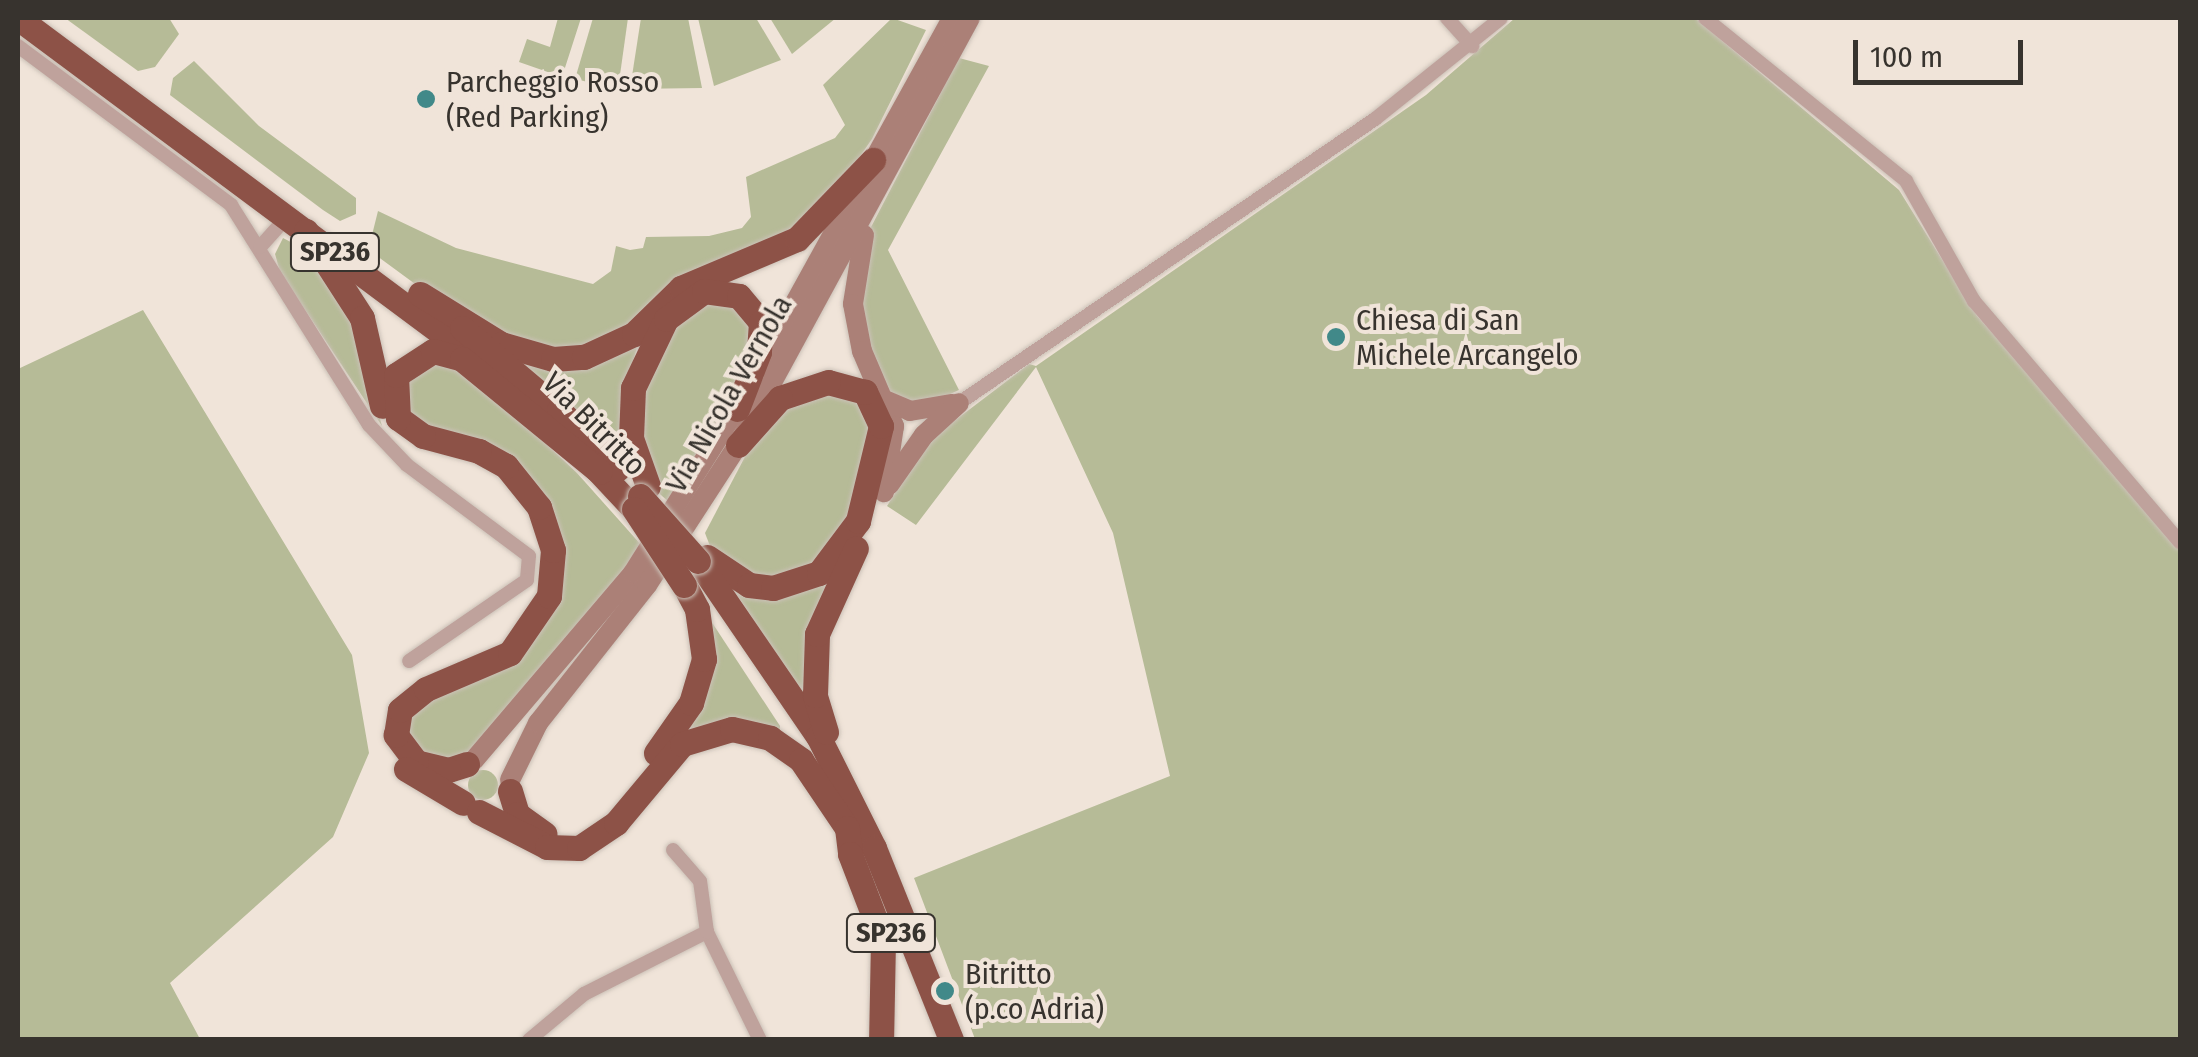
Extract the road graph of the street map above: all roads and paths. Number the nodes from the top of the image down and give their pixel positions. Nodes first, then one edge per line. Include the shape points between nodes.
1 (18, 18) edge
2 (43, 18) edge
3 (952, 18) edge
4 (970, 18) edge
5 (1447, 18) edge
6 (1500, 18) edge
7 (1705, 18) edge
8 (18, 32) edge
9 (18, 46) edge
10 (1472, 46) junction
11 (941, 54) junction
12 (149, 115) junction
13 (880, 168) junction
14 (296, 224) junction
15 (260, 247) junction
16 (420, 294) junction
17 (888, 401) junction
18 (958, 403) junction
19 (736, 409) junction
20 (738, 444) junction
21 (600, 472) junction
22 (884, 492) junction
23 (640, 497) junction
24 (2180, 542) edge
25 (693, 565) junction
26 (409, 661) dead end
27 (470, 762) junction
28 (510, 786) junction
29 (471, 807) junction
30 (847, 828) junction
31 (673, 850) dead end
32 (901, 914) junction
33 (707, 932) junction
34 (529, 1040) edge
35 (760, 1040) edge
36 (881, 1040) edge
37 (934, 1040) edge
38 (951, 1040) edge

1 - 12 highway, Via Bitritto / SP236
2 - 16 highway, Via Bitritto / SP236
3 - 11 main road, Via Nicola Vernola
4 - 11 main road, Via Nicola Vernola
5 - 10 street
6 - 10 street
7 - 24 street via 1906,182 1974,301
8 - 12 highway via 92,85
9 - 15 street via 231,204
10 - 18 street
11 - 13 main road, Via Nicola Vernola
12 - 14 highway, Via Bitritto / SP236
13 - 16 highway via 797,238 681,288 634,334 584,357 553,359 501,344
13 - 17 main road via 852,286 862,350
13 - 19 main road, Via Nicola Vernola
13 - 20 main road, Via Nicola Vernola
14 - 15 street
14 - 21 highway, Via Bitritto / SP236 via 454,340
14 - 29 highway via 362,318 387,421 410,442 501,476 538,532 543,570 518,629 482,658 411,685 386,720 398,762
15 - 26 street via 368,425 407,465 529,556 528,580
16 - 23 highway, Via Bitritto / SP236 via 559,410
17 - 18 main road via 910,411
17 - 22 main road via 894,426
18 - 22 main road via 924,434
19 - 23 highway via 759,352 762,322 739,296 704,291 666,319 633,388
19 - 27 main road, Via Nicola Vernola via 634,573
20 - 25 highway via 780,398 828,382 866,392 882,426 858,520 819,573 774,588
20 - 28 main road, Via Nicola Vernola via 647,584 538,724
21 - 23 highway, Via Bitritto / SP236
21 - 27 highway via 462,359 418,354 396,375 398,418 422,436 479,451 506,466 540,506 554,550 549,596 510,653 426,689 400,710 396,736 416,762 448,770
22 - 32 highway via 824,614 813,672 821,724 901,886
23 - 25 highway, Via Bitritto / SP236, bridge
23 - 25 highway, Via Bitritto / SP236, bridge via 669,525
25 - 28 highway via 703,636 699,682 678,724 608,816 579,836 552,836 517,814
25 - 30 highway, Via Bitritto / SP236
25 - 32 highway, Via Bitritto / SP236 via 818,736
27 - 28 main road via 500,764
27 - 29 main road via 457,787
28 - 29 main road via 502,805
29 - 30 highway via 547,848 579,848 616,823 682,744 732,729 788,748
30 - 36 highway via 850,854 883,940
30 - 37 highway, Via Bitritto / SP236
31 - 33 street via 700,881
32 - 38 highway, Via Bitritto / SP236
33 - 34 street via 584,994
33 - 35 street

